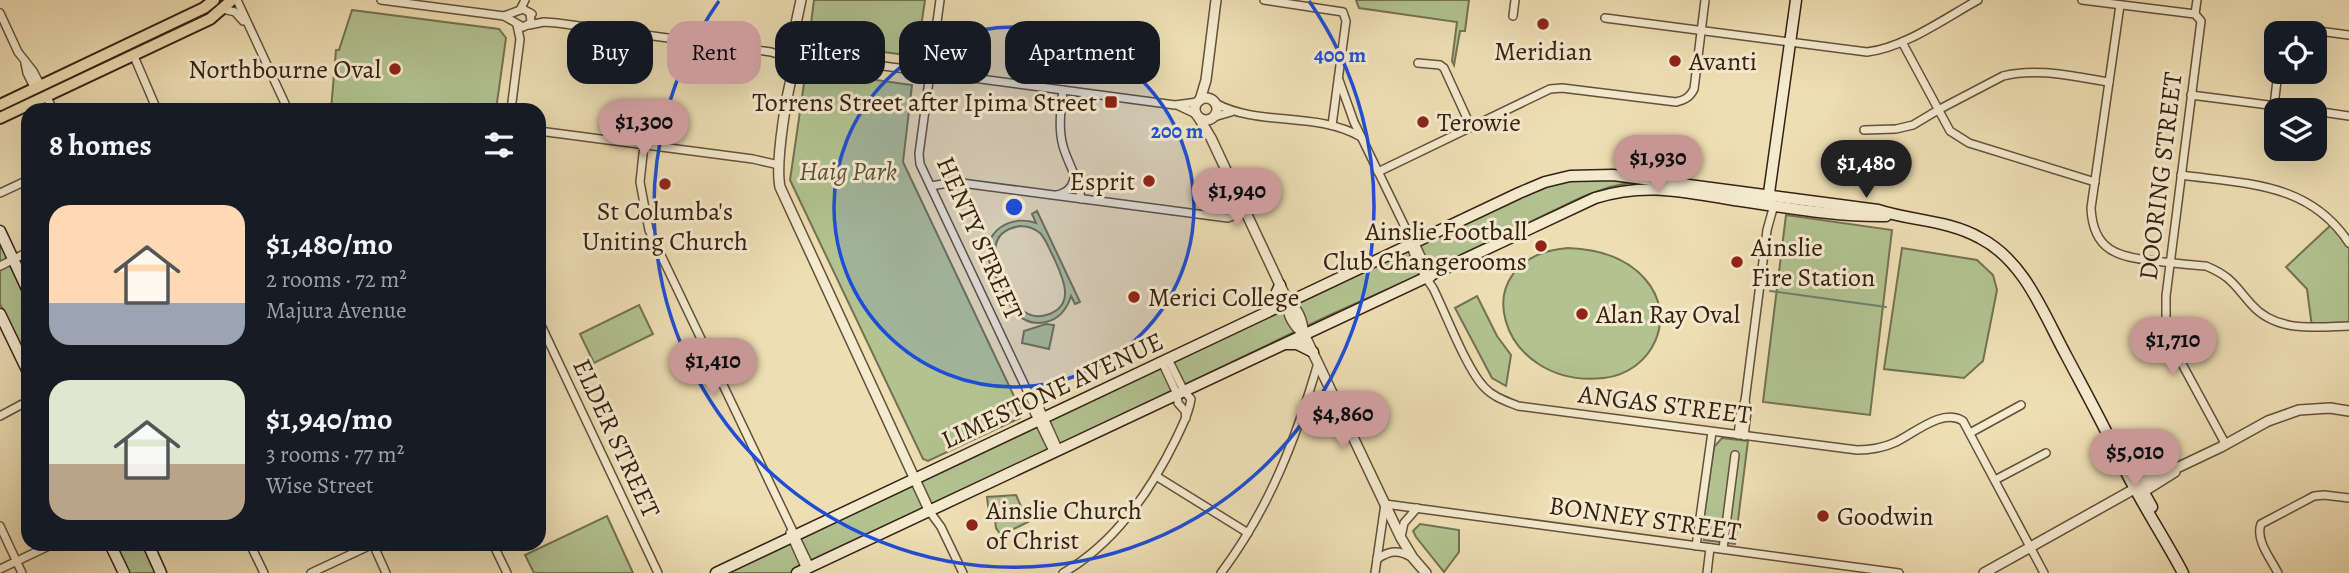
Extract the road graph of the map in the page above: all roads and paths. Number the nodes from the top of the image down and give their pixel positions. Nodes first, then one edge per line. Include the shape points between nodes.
1 (214, 0) edge
2 (235, 0) edge
3 (381, 0) edge
4 (526, 0) edge
5 (801, 0) edge
6 (940, 0) edge
7 (1216, 0) edge
8 (1264, 0) edge
9 (1515, 0) edge
10 (1705, 0) edge
11 (1796, 0) edge
12 (1978, 0) edge
13 (2082, 0) edge
14 (2197, 0) edge
15 (2120, 5) junction
16 (223, 9) junction
17 (518, 11) junction
18 (529, 12) junction
19 (0, 13) edge
20 (2195, 14) junction
21 (504, 16) junction
22 (1513, 16) dead end
23 (1605, 18) dead end
24 (798, 21) edge
25 (937, 21) edge
26 (544, 22) junction
27 (516, 24) junction
28 (528, 25) junction
29 (248, 27) junction
30 (1701, 31) junction
31 (2327, 32) edge
32 (2349, 35) edge
33 (520, 39) junction
34 (1902, 41) junction
35 (1790, 43) junction
36 (130, 52) junction
37 (775, 52) edge
38 (1418, 63) dead end
39 (991, 80) edge
40 (1206, 80) junction
41 (1339, 80) junction
42 (2109, 82) junction
43 (790, 84) edge
44 (928, 84) edge
45 (38, 87) junction
46 (1063, 90) junction
47 (2191, 95) junction
48 (1199, 101) junction
49 (1213, 101) junction
50 (45, 103) edge
51 (49, 103) edge
52 (154, 103) edge
53 (285, 103) edge
54 (511, 103) edge
55 (0, 105) edge
56 (1175, 105) junction
57 (2264, 105) edge
58 (1781, 108) junction
59 (1937, 110) junction
60 (21, 112) edge
61 (1231, 112) junction
62 (2327, 113) edge
63 (1197, 116) junction
64 (2349, 116) edge
65 (0, 118) edge
66 (1213, 118) junction
67 (1332, 125) junction
68 (1471, 127) junction
69 (1864, 130) dead end
70 (546, 132) edge
71 (1362, 137) junction
72 (1210, 138) junction
73 (644, 145) junction
74 (779, 162) junction
75 (1772, 169) junction
76 (1378, 172) junction
77 (1075, 174) junction
78 (2181, 175) junction
79 (2095, 182) junction
80 (21, 183) edge
81 (931, 186) junction
82 (1742, 191) junction
83 (0, 193) edge
84 (1055, 195) junction
85 (1081, 199) junction
86 (1771, 200) junction
87 (1245, 211) junction
88 (0, 231) edge
89 (1412, 243) junction
90 (2349, 243) edge
91 (21, 255) edge
92 (13, 259) junction
93 (2170, 262) junction
94 (0, 266) edge
95 (1428, 275) junction
96 (21, 276) edge
97 (1280, 285) junction
98 (1288, 302) junction
99 (1269, 311) junction
100 (0, 314) edge
101 (2349, 326) edge
102 (1304, 334) junction
103 (546, 336) edge
104 (1283, 344) junction
105 (1313, 352) junction
106 (21, 358) edge
107 (1165, 360) junction
108 (1318, 363) junction
109 (1180, 393) junction
110 (1308, 402) junction
111 (1337, 404) junction
112 (2021, 405) dead end
113 (21, 406) edge
114 (2349, 411) edge
115 (0, 416) edge
116 (1041, 419) junction
117 (1186, 419) junction
118 (1712, 432) junction
119 (1970, 433) junction
120 (1741, 435) junction
121 (2226, 445) junction
122 (2116, 448) junction
123 (1056, 452) junction
124 (2046, 453) dead end
125 (1735, 455) dead end
126 (2130, 464) junction
127 (2182, 466) junction
128 (1156, 476) junction
129 (2158, 476) junction
130 (918, 478) junction
131 (1995, 480) junction
132 (2140, 490) junction
133 (2349, 498) edge
134 (1385, 504) junction
135 (1417, 508) junction
136 (933, 511) junction
137 (0, 526) edge
138 (1248, 533) junction
139 (793, 537) junction
140 (1401, 538) junction
141 (1696, 546) junction
142 (1710, 548) junction
143 (2031, 548) junction
144 (1723, 549) junction
145 (38, 551) edge
146 (113, 551) edge
147 (151, 551) edge
148 (253, 551) edge
149 (358, 551) edge
150 (376, 551) edge
151 (496, 551) edge
152 (1413, 558) junction
153 (1377, 559) junction
154 (17, 561) junction
155 (0, 569) edge
156 (804, 570) edge
157 (22, 573) edge
158 (124, 573) edge
159 (162, 573) edge
160 (264, 573) edge
161 (311, 573) edge
162 (386, 573) edge
163 (507, 573) edge
164 (658, 573) edge
165 (716, 573) edge
166 (963, 573) edge
167 (1063, 573) edge
168 (1221, 573) edge
169 (1375, 573) edge
170 (1426, 573) edge
171 (1707, 573) edge
172 (1899, 573) edge
173 (1984, 573) edge
174 (2044, 573) edge
175 (2183, 573) edge
176 (2278, 573) edge

1 - 36 main road
2 - 16 main road
2 - 29 street
3 - 21 street
4 - 17 street
4 - 18 street
5 - 24 street
6 - 25 street, HENTY STREET
7 - 40 street
8 - 41 street via 1343,12 1346,21
9 - 22 street
10 - 30 street
11 - 35 main road
12 - 34 street
13 - 15 street
14 - 20 street
15 - 20 street
15 - 42 street
16 - 29 street via 235,12
16 - 36 main road via 210,19
17 - 18 street
17 - 21 street
17 - 27 street
18 - 26 street
18 - 28 street
19 - 45 street
20 - 47 street, DOORING STREET via 2201,20
21 - 27 street
23 - 30 street
26 - 28 street
26 - 37 street
27 - 28 street
27 - 33 street
28 - 33 street
29 - 53 street
30 - 35 street
30 - 68 street via 1693,89 1684,100 1556,88
31 - 32 street
33 - 54 street
34 - 35 street via 1885,49 1858,52
34 - 59 street
35 - 58 main road
36 - 45 main road
36 - 51 main road
36 - 52 street
38 - 68 street via 1444,68
39 - 46 street
40 - 48 street
40 - 49 street
41 - 67 street
41 - 71 street, ANGAS STREET
42 - 59 street via 2020,72
42 - 79 street
43 - 74 street
44 - 81 street, HENTY STREET via 919,154
45 - 50 main road
45 - 55 main road
46 - 56 street
46 - 77 street via 1061,135
47 - 57 street
47 - 78 street, DOORING STREET
48 - 49 street
48 - 56 street
48 - 63 street
49 - 61 street
49 - 66 street via 1217,108
56 - 63 street
58 - 75 main road
58 - 86 main road
59 - 69 street via 1905,128
59 - 79 street via 1961,140
60 - 65 main road
61 - 66 street
61 - 67 street
62 - 64 street
63 - 66 street
63 - 72 street
66 - 72 street
67 - 71 street
68 - 76 street
70 - 73 street
71 - 76 street, ANGAS STREET
72 - 87 street
73 - 74 street
73 - 139 street via 640,182 649,230
74 - 130 street via 779,182 787,205
75 - 82 main road via 1761,186
75 - 86 main road
76 - 89 street, ANGAS STREET
77 - 84 street via 1070,189
77 - 85 street
78 - 90 street via 2290,193 2333,223
78 - 93 street, DOORING STREET
79 - 93 street via 2092,222 2108,249 2132,258
80 - 83 street
81 - 84 street via 954,182
81 - 116 street, HENTY STREET
82 - 86 main road, LIMESTONE AVENUE
82 - 89 main road, LIMESTONE AVENUE via 1613,175 1570,176 1519,192
84 - 85 street
85 - 87 street via 1228,218
86 - 95 main road via 1663,189 1619,190
86 - 120 street
86 - 122 main road via 1948,224 1981,238 2004,255 2029,286
87 - 97 street
88 - 92 main road
89 - 95 street, ANGAS STREET
89 - 98 main road, LIMESTONE AVENUE
91 - 92 street
92 - 94 street
92 - 96 main road
93 - 101 street via 2216,271 2236,284 2259,312 2280,324
93 - 121 street, DOORING STREET via 2166,311 2170,337
95 - 102 main road
95 - 118 street, ANGAS STREET via 1472,370 1500,399 1518,406
97 - 98 street
97 - 99 main road
98 - 99 main road, LIMESTONE AVENUE
98 - 102 street via 1295,307
99 - 107 main road, LIMESTONE AVENUE
100 - 106 main road
102 - 104 main road
102 - 105 street
103 - 164 street, ELDER STREET
104 - 105 main road via 1297,344
104 - 109 main road
105 - 108 street
107 - 109 street
107 - 116 main road, LIMESTONE AVENUE
108 - 110 street
108 - 111 street
109 - 117 street via 1178,403
109 - 117 street via 1191,399
109 - 123 main road
110 - 111 street via 1316,399
110 - 138 street via 1286,460
111 - 134 street
112 - 119 street
113 - 115 street
114 - 121 street via 2299,410
116 - 123 street, HENTY STREET
116 - 130 main road, LIMESTONE AVENUE
117 - 128 street
118 - 120 street, ANGAS STREET
118 - 141 street
119 - 120 street, ANGAS STREET via 1963,421 1950,416 1868,450
119 - 131 street
121 - 127 street
122 - 126 main road
122 - 132 main road
123 - 136 main road
124 - 131 street
125 - 144 street
126 - 129 main road via 2140,474
126 - 132 main road
127 - 129 street
127 - 132 street
128 - 138 street
128 - 167 street via 1102,544
129 - 132 street
130 - 136 street
130 - 139 main road, LIMESTONE AVENUE
131 - 143 street
132 - 143 street
132 - 175 main road
133 - 176 street via 2314,496 2261,524 2260,538
134 - 135 street, BONNEY STREET
134 - 140 street
134 - 153 street
135 - 140 street via 1404,523
135 - 141 street, BONNEY STREET
136 - 156 main road
136 - 166 street
137 - 154 street
138 - 168 street
139 - 156 street
139 - 165 main road, LIMESTONE AVENUE
140 - 152 street
141 - 142 street, BONNEY STREET
142 - 144 street, BONNEY STREET
142 - 171 street
143 - 173 street
143 - 174 street
144 - 172 street, BONNEY STREET
145 - 154 street
146 - 158 main road
147 - 159 main road
148 - 160 street
149 - 161 street
150 - 162 street
151 - 163 street
152 - 153 street via 1394,551
152 - 170 street
153 - 169 street
154 - 155 street
154 - 157 street

